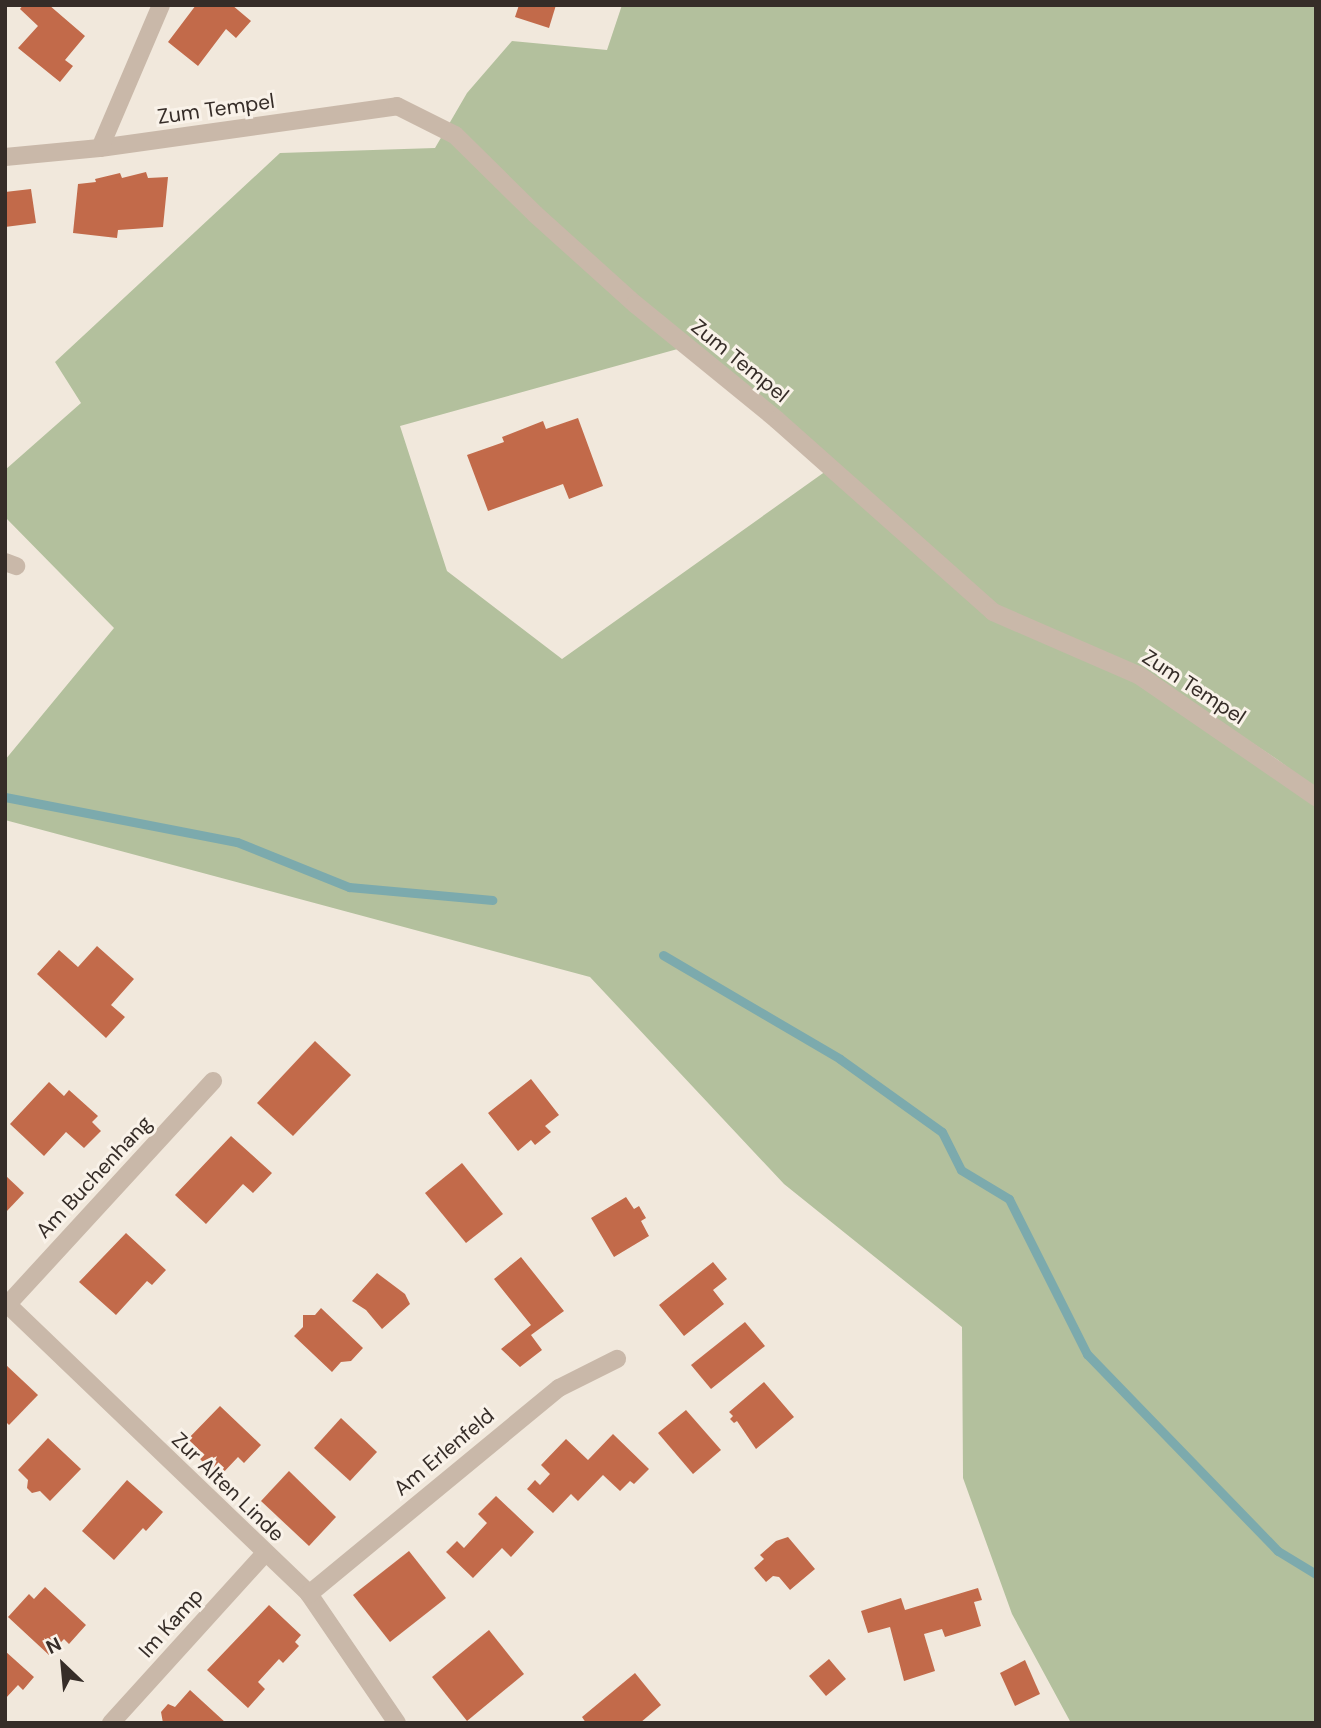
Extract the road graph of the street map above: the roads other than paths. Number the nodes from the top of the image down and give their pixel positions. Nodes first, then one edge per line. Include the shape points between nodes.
1 (161, 5) edge
2 (100, 148) junction
3 (5, 157) edge
4 (1316, 797) edge
5 (214, 1081) dead end
6 (7, 1303) edge
7 (617, 1359) dead end
8 (264, 1554) junction
9 (309, 1594) junction
10 (111, 1723) edge
11 (397, 1723) edge

1 - 2 street
2 - 3 street, Zum Tempel
2 - 4 street, Zum Tempel via 397,106 455,135 534,214 635,304 777,420 993,612 1140,676
5 - 6 street, Am Buchenhang
6 - 8 street, Zur Alten Linde
7 - 9 street, Am Erlenfeld via 559,1388
8 - 9 street, Zur Alten Linde
8 - 10 street, Im Kamp
9 - 11 street, Zur Alten Linde

